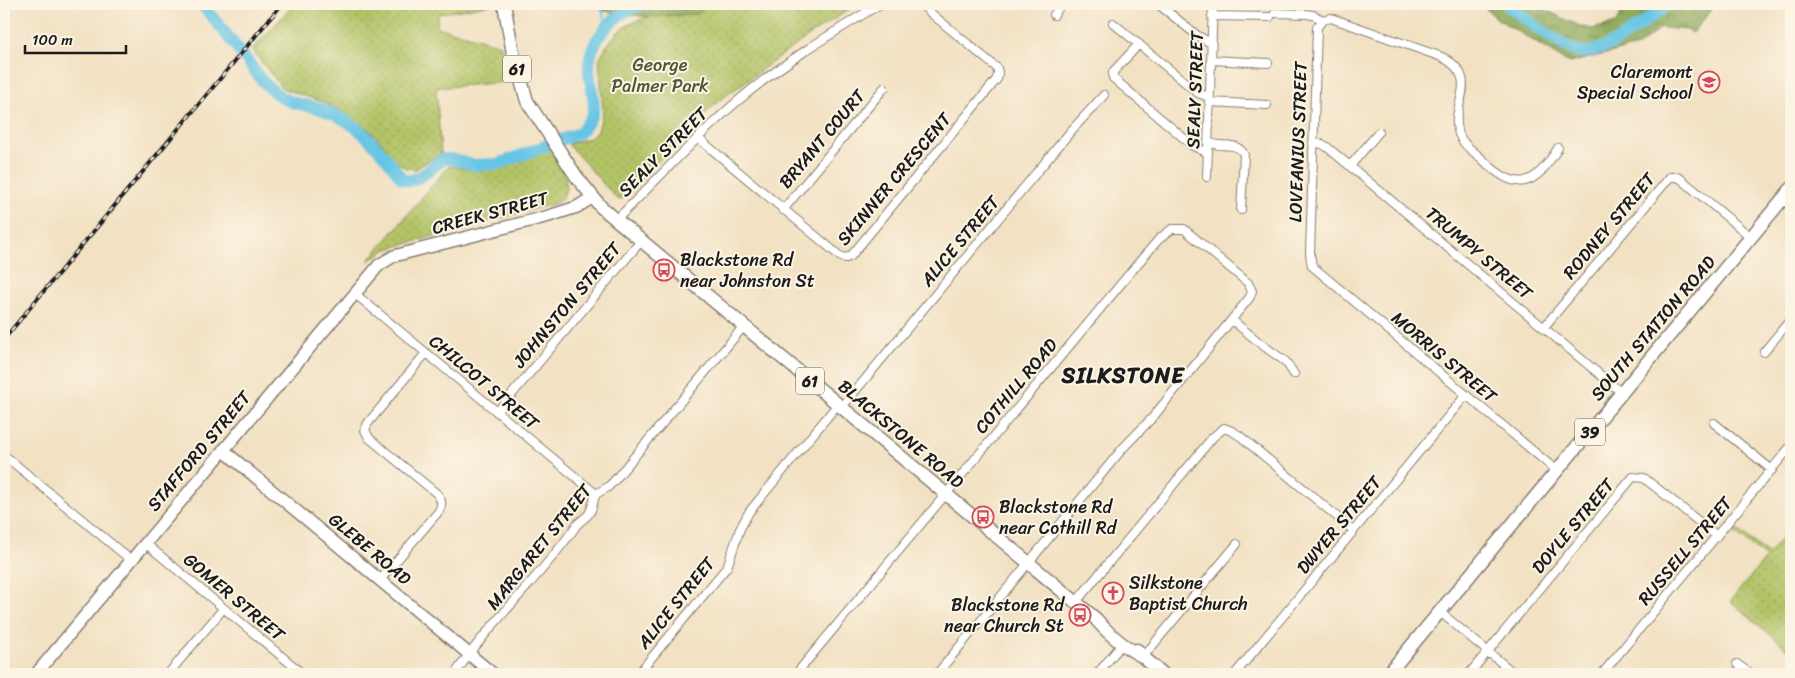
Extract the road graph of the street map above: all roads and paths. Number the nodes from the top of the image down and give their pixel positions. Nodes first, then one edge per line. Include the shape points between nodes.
1 (504, 4) edge
2 (880, 4) edge
3 (921, 4) edge
4 (1061, 4) edge
5 (1158, 4) edge
6 (1213, 4) edge
7 (1054, 15) dead end
8 (1212, 16) junction
9 (1322, 20) junction
10 (1113, 23) dead end
11 (1211, 43) junction
12 (1139, 44) junction
13 (1211, 60) junction
14 (1268, 63) dead end
15 (884, 88) dead end
16 (1104, 95) dead end
17 (1209, 99) junction
18 (1267, 105) dead end
19 (1379, 132) dead end
20 (698, 138) junction
21 (1208, 142) junction
22 (1313, 142) junction
23 (1558, 148) dead end
24 (1208, 153) junction
25 (1350, 166) junction
26 (1207, 177) dead end
27 (1791, 189) edge
28 (593, 197) junction
29 (1787, 203) edge
30 (783, 210) junction
31 (1241, 210) dead end
32 (616, 220) junction
33 (1752, 238) junction
34 (641, 241) junction
35 (394, 256) joint
36 (1312, 266) joint
37 (354, 293) junction
38 (1791, 319) edge
39 (1232, 320) junction
40 (744, 326) junction
41 (1544, 327) junction
42 (1764, 352) dead end
43 (426, 353) junction
44 (1294, 374) dead end
45 (1622, 393) junction
46 (1466, 395) junction
47 (840, 406) junction
48 (497, 412) junction
49 (1714, 423) dead end
50 (1791, 446) edge
51 (223, 450) junction
52 (4, 455) edge
53 (1772, 470) junction
54 (1557, 471) junction
55 (596, 494) junction
56 (946, 494) junction
57 (1353, 530) junction
58 (1717, 536) junction
59 (146, 544) junction
60 (1237, 544) dead end
61 (132, 560) junction
62 (1029, 563) junction
63 (380, 580) junction
64 (1076, 602) junction
65 (223, 609) junction
66 (1440, 612) junction
67 (1096, 619) junction
68 (1123, 643) junction
69 (1487, 652) junction
70 (470, 655) junction
71 (1142, 657) junction
72 (1737, 664) dead end
73 (36, 674) edge
74 (168, 674) edge
75 (303, 674) edge
76 (455, 674) edge
77 (493, 674) edge
78 (638, 674) edge
79 (796, 674) edge
80 (937, 674) edge
81 (1097, 674) edge
82 (1163, 674) edge
83 (1235, 674) edge
84 (1388, 674) edge
85 (1469, 674) edge
86 (1515, 674) edge
87 (1602, 674) edge
88 (1751, 674) edge

1 - 28 main road, 61 via 527,101
2 - 20 street, SEALY STREET via 799,54 734,104
3 - 30 street, SKINNER CRESCENT via 997,68 997,79 851,256 841,257
4 - 7 street
5 - 11 street
6 - 8 street, SEALY STREET
8 - 9 street via 1306,14
8 - 11 street, SEALY STREET
9 - 22 street, LOVEANIUS STREET via 1317,27
9 - 23 street via 1331,18 1442,57 1456,66 1462,79 1457,122 1459,136 1499,174 1516,182 1532,179 1550,162
10 - 12 street
11 - 13 street, SEALY STREET
12 - 17 street
12 - 24 street via 1113,72 1113,78 1193,146
13 - 14 street
13 - 17 street, SEALY STREET
15 - 30 street, BRYANT COURT
16 - 47 street, ALICE STREET
17 - 18 street
17 - 21 street, SEALY STREET
19 - 25 street
20 - 30 street, SKINNER CRESCENT
20 - 32 street, SEALY STREET
21 - 24 street, SEALY STREET
21 - 31 street via 1242,150
22 - 25 street, TRUMPY STREET via 1322,144
22 - 36 street, LOVEANIUS STREET
24 - 26 street, SEALY STREET
25 - 41 street, TRUMPY STREET
27 - 29 main road, SOUTH STATION ROAD / 39
28 - 32 main road, BLACKSTONE ROAD / 61
28 - 35 main road, CREEK STREET via 574,208 549,216
29 - 33 main road, SOUTH STATION ROAD / 39
32 - 34 main road, BLACKSTONE ROAD / 61
33 - 41 street, RODNEY STREET via 1681,179 1670,177
33 - 45 main road, SOUTH STATION ROAD / 39
34 - 40 main road, BLACKSTONE ROAD / 61
34 - 48 street, JOHNSTON STREET
35 - 37 main road, STAFFORD STREET via 376,267
36 - 46 street, MORRIS STREET
37 - 43 street, CHILCOT STREET
37 - 51 main road, STAFFORD STREET
38 - 42 street
39 - 44 street via 1286,362
39 - 56 street, COTHILL ROAD via 1250,297 1251,287 1184,229 1172,229 1142,258
39 - 62 street
40 - 47 main road, BLACKSTONE ROAD / 61
40 - 55 street, MARGARET STREET via 614,482
41 - 45 street, TRUMPY STREET
43 - 48 street, CHILCOT STREET
43 - 63 street via 365,430 369,438 436,493 441,505
45 - 54 main road, SOUTH STATION ROAD / 39
46 - 54 street, MORRIS STREET
46 - 57 street, DWYER STREET
47 - 56 main road, BLACKSTONE ROAD / 61
47 - 78 street, ALICE STREET via 749,512 727,567
48 - 55 street, CHILCOT STREET
49 - 53 street
50 - 53 street, RUSSELL STREET
51 - 59 main road, STAFFORD STREET
51 - 63 main road, GLEBE ROAD
52 - 61 street
53 - 58 street, RUSSELL STREET
54 - 66 main road, SOUTH STATION ROAD / 39
55 - 70 street, MARGARET STREET via 588,514
56 - 62 main road, BLACKSTONE ROAD / 61
56 - 79 street, COTHILL ROAD
57 - 64 street via 1240,436 1224,428
57 - 83 street, DWYER STREET
58 - 69 street, DOYLE STREET via 1644,478 1633,477
58 - 87 street, RUSSELL STREET
59 - 61 main road, STAFFORD STREET
59 - 65 street, GOMER STREET
60 - 71 street
61 - 73 main road, STAFFORD STREET
62 - 64 main road, BLACKSTONE ROAD / 61
62 - 80 street
63 - 70 main road, GLEBE ROAD
64 - 67 main road, BLACKSTONE ROAD / 61
65 - 74 street
65 - 75 street, GOMER STREET
66 - 69 street
66 - 84 main road, SOUTH STATION ROAD / 39
67 - 68 main road, BLACKSTONE ROAD / 61
67 - 71 main road, BLACKSTONE ROAD / 61 via 1104,622
68 - 71 main road, BLACKSTONE ROAD / 61
68 - 81 street
69 - 85 street, DOYLE STREET
69 - 86 street
70 - 76 street, MARGARET STREET
70 - 77 main road, GLEBE ROAD
71 - 82 main road, BLACKSTONE ROAD / 61
72 - 88 street

